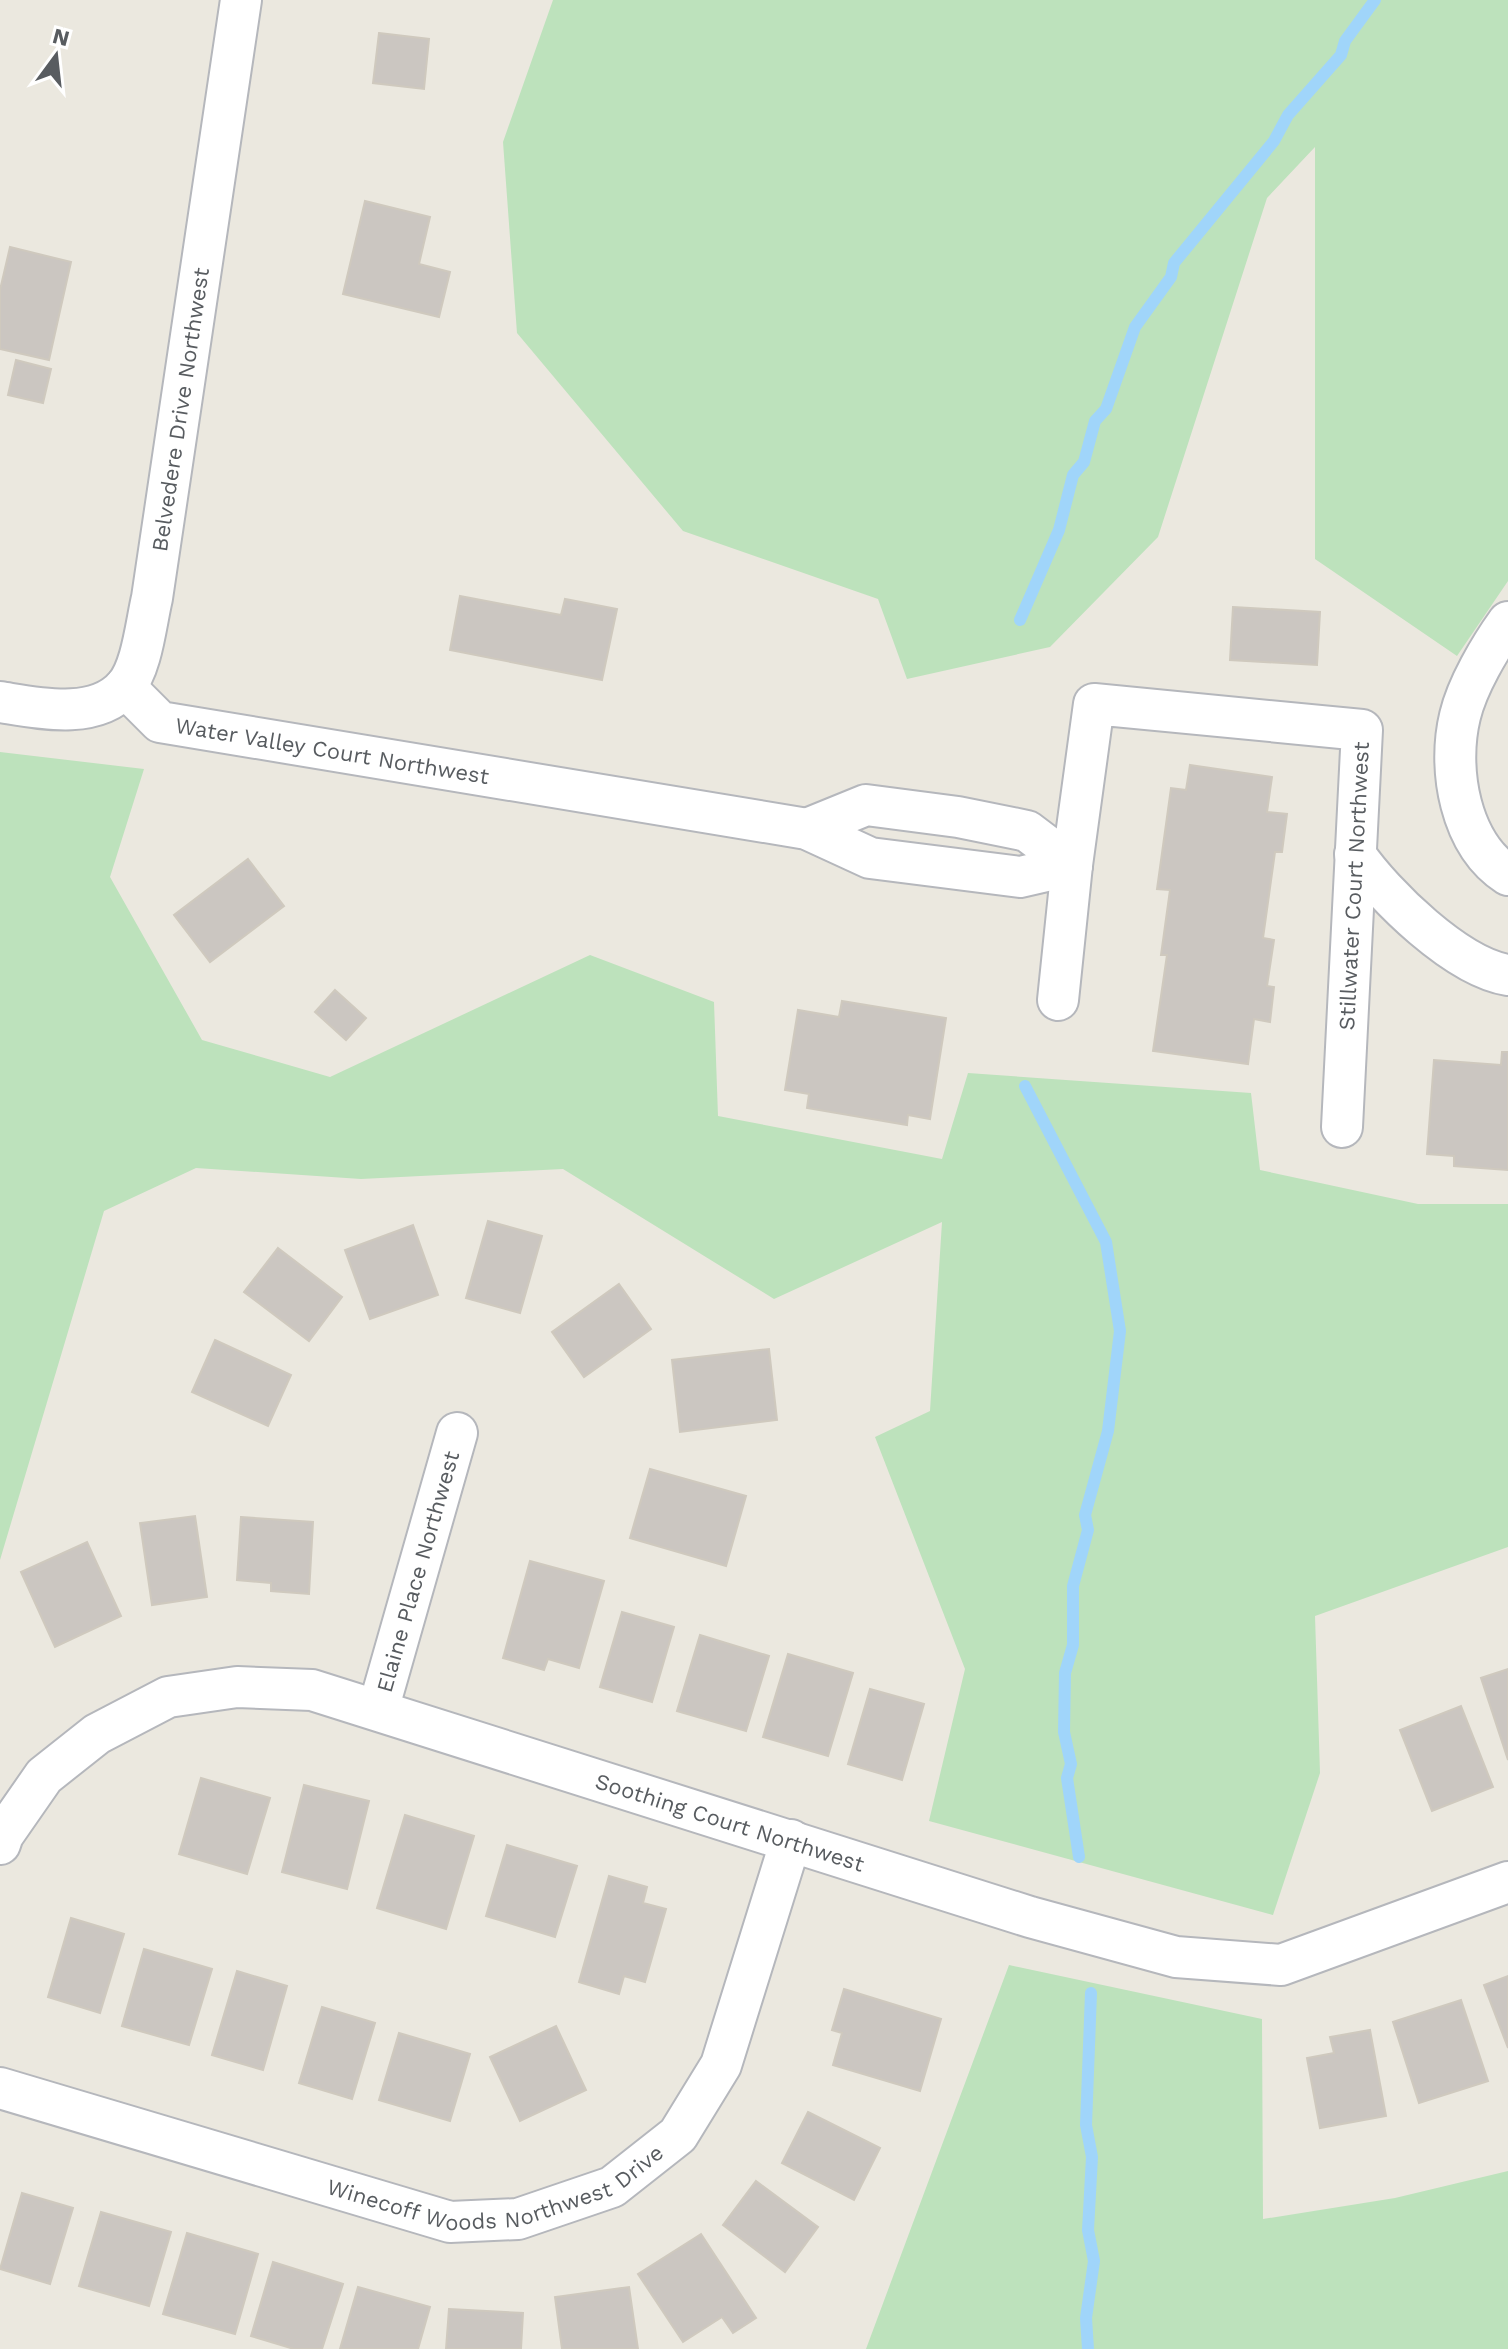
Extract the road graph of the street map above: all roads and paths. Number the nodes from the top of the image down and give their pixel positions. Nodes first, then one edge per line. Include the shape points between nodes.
1 (241, 0) edge
2 (1508, 622) edge
3 (125, 687) junction
4 (0, 702) edge
5 (1355, 854) junction
6 (1072, 865) junction
7 (1508, 875) edge
8 (1508, 975) edge
9 (1058, 1000) dead end
10 (1342, 1127) dead end
11 (457, 1433) dead end
12 (378, 1710) junction
13 (791, 1840) junction
14 (0, 1844) edge
15 (1508, 1882) edge
16 (0, 2088) edge

1 - 3 street, Belvedere Drive Northwest via 152,598 139,659
2 - 7 street via 1488,651 1460,715 1455,753 1459,797 1475,839 1494,866
3 - 4 street via 99,705 53,711
3 - 6 street, Water Valley Court Northwest via 160,722 807,829 866,805 958,817 1027,831
5 - 6 street, Stillwater Court Northwest via 1362,730 1094,704
5 - 8 street via 1401,907 1446,944 1491,973
5 - 10 street, Stillwater Court Northwest
6 - 9 street, Stillwater Court Northwest
11 - 12 street, Elaine Place Northwest
12 - 13 street, Soothing Court Northwest
12 - 14 street, Soothing Court Northwest via 312,1690 237,1687 168,1697 97,1734 44,1776
13 - 15 street, Soothing Court Northwest via 1030,1917 1176,1957 1281,1965
13 - 16 street, Winecoff Woods Northwest Drive via 721,2065 678,2135 612,2187 518,2219 450,2222

